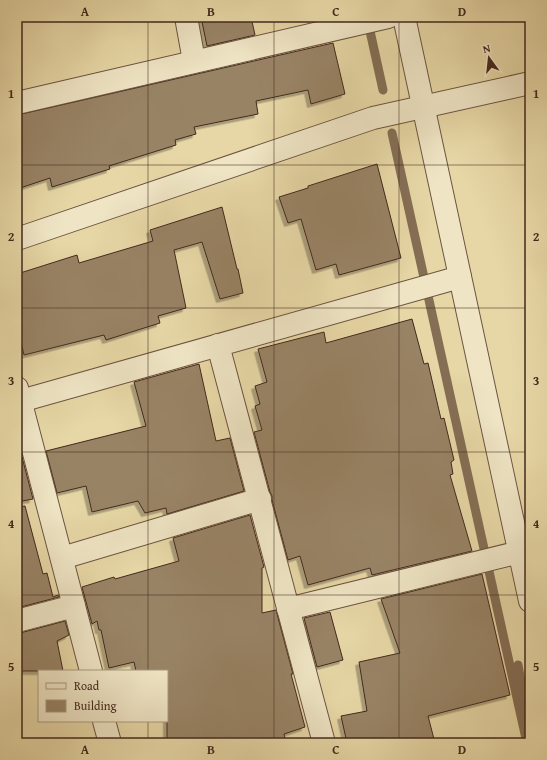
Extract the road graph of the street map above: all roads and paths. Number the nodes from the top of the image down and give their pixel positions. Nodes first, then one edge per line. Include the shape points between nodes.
1 (186, 17) edge
2 (404, 17) edge
3 (383, 18) edge
4 (194, 61) junction
5 (530, 83) edge
6 (17, 103) edge
7 (423, 107) junction
8 (17, 239) edge
9 (460, 277) junction
10 (218, 345) junction
11 (18, 396) edge
12 (260, 499) junction
13 (510, 554) junction
14 (62, 558) junction
15 (530, 601) edge
16 (74, 606) junction
17 (288, 609) junction
18 (17, 621) edge
19 (91, 670) edge
20 (104, 722) edge
21 (110, 743) edge
22 (324, 743) edge

1 - 4 street
2 - 7 street
3 - 4 street
4 - 6 street
5 - 7 street
7 - 8 street via 373,118
7 - 9 street
9 - 10 street
9 - 13 street
10 - 11 street
10 - 12 street
11 - 14 street
12 - 14 street
12 - 17 street
13 - 15 street
13 - 17 street
14 - 16 street
16 - 18 street
16 - 19 street
17 - 22 street
20 - 21 street

